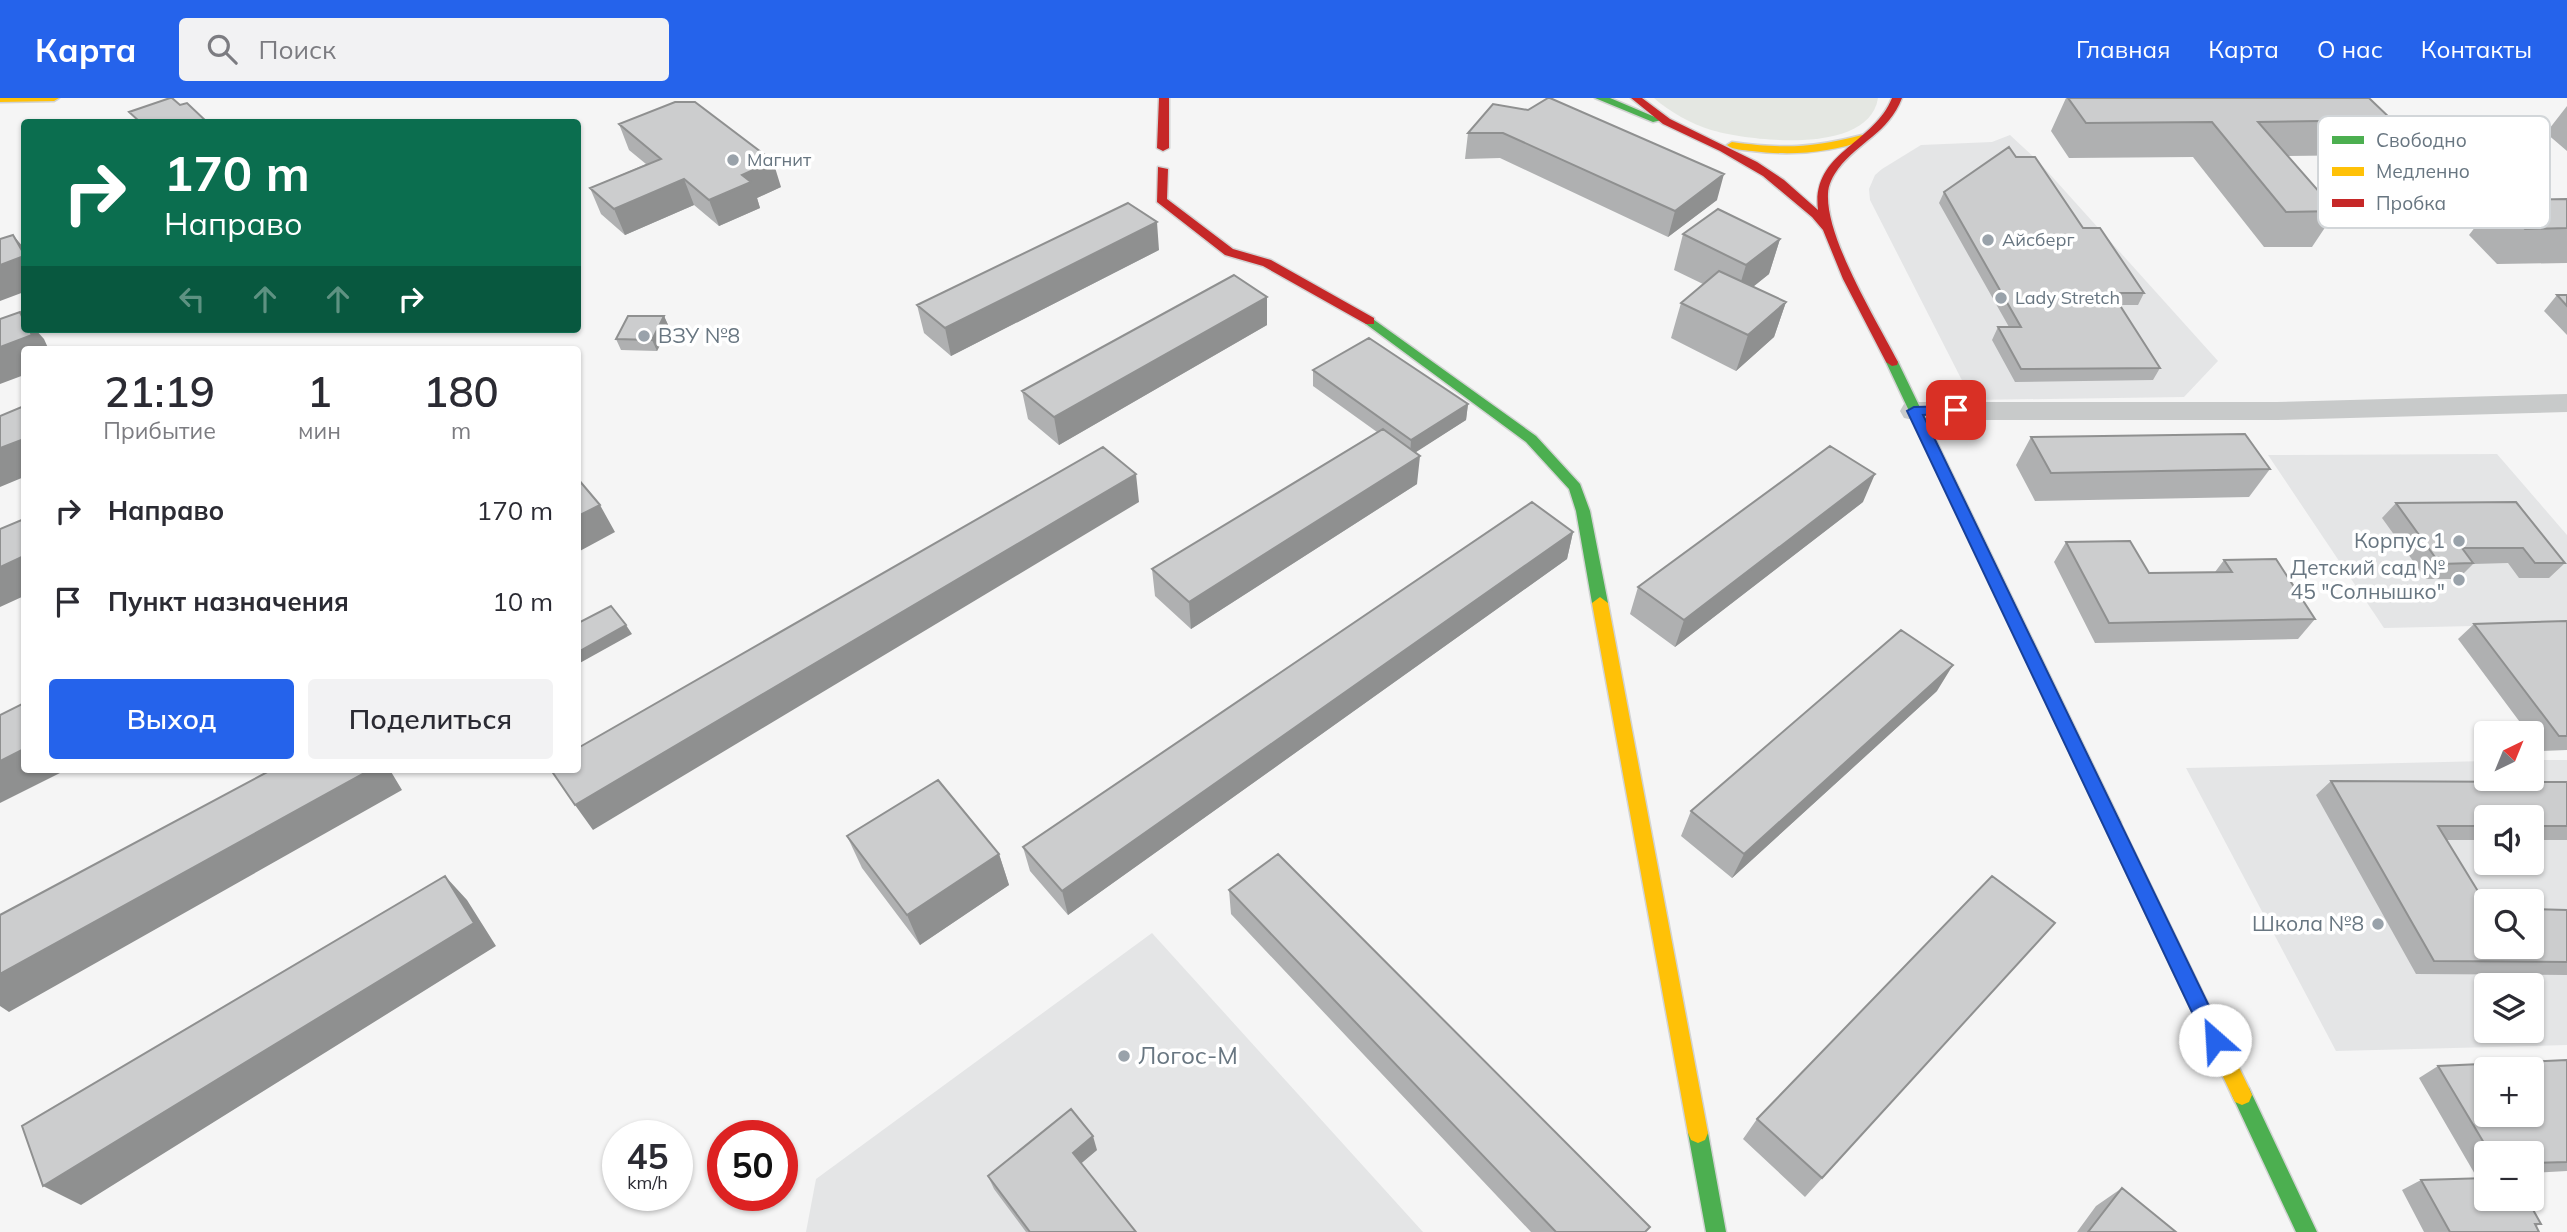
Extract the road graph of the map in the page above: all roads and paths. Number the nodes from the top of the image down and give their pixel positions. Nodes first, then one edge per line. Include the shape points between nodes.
1 (54, 98) edge
2 (1164, 98) edge
3 (1600, 98) edge
4 (1636, 98) edge
5 (1897, 98) edge
6 (0, 99) edge
7 (1676, 127) junction
8 (1876, 131) junction
9 (1700, 137) junction
10 (1163, 148) dead end
11 (1162, 169) dead end
12 (1827, 227) junction
13 (2567, 403) edge
14 (1914, 411) junction
15 (1716, 1232) edge
16 (2307, 1232) edge

1 - 6 main road
2 - 10 main road
3 - 7 main road
4 - 7 main road
5 - 8 main road via 1896,108
7 - 9 main road
8 - 9 main road via 1836,147 1783,151
8 - 12 main road via 1828,173 1822,190
9 - 12 main road via 1779,179 1810,205
11 - 15 main road via 1161,200 1229,252 1268,263 1380,327 1531,439 1575,487
12 - 14 main road
13 - 14 street via 2277,411
14 - 16 main road

